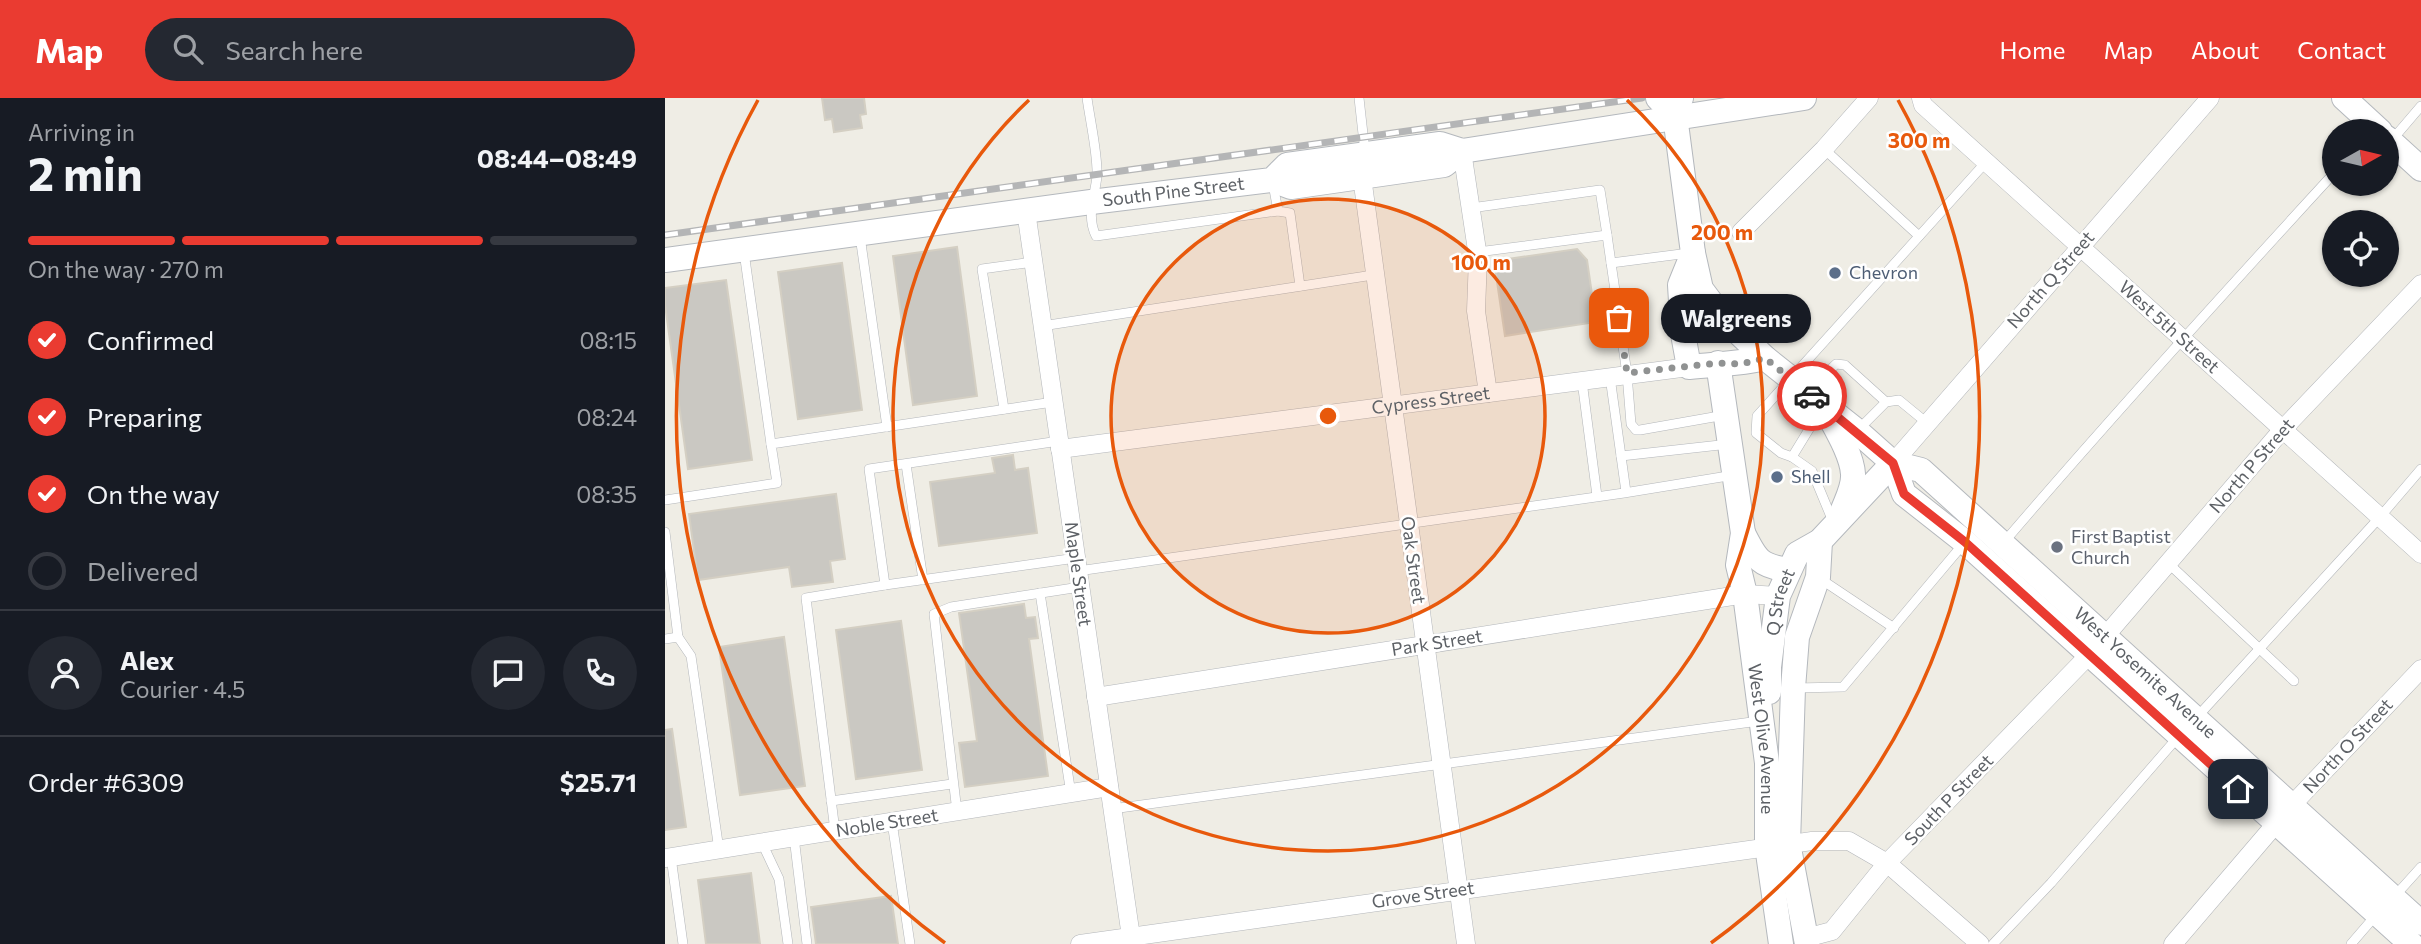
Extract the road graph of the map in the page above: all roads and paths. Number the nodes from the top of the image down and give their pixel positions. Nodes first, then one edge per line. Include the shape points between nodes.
1 (1087, 98) edge
2 (1360, 98) edge
3 (1658, 98) edge
4 (1804, 98) edge
5 (1869, 98) edge
6 (1921, 98) edge
7 (2210, 98) edge
8 (2344, 98) edge
9 (2421, 106) edge
10 (1678, 107) edge
11 (2366, 119) edge
12 (2399, 121) edge
13 (1825, 149) junction
14 (1458, 150) junction
15 (2399, 150) edge
16 (1986, 162) junction
17 (1364, 166) junction
18 (2421, 169) edge
19 (1275, 181) junction
20 (2322, 186) edge
21 (1091, 202) junction
22 (1471, 208) junction
23 (1026, 211) junction
24 (1278, 211) junction
25 (1741, 232) dead end
26 (860, 235) junction
27 (1607, 235) junction
28 (1919, 236) junction
29 (2080, 247) junction
30 (744, 250) junction
31 (1478, 252) junction
32 (1693, 253) junction
33 (665, 260) edge
34 (1033, 262) junction
35 (1611, 263) junction
36 (1373, 275) junction
37 (2421, 284) edge
38 (1300, 286) junction
39 (1042, 326) junction
40 (2184, 341) junction
41 (1765, 358) junction
42 (1718, 363) junction
43 (1689, 367) junction
44 (1619, 375) junction
45 (1581, 381) junction
46 (1807, 392) junction
47 (1488, 393) junction
48 (1053, 402) junction
49 (1886, 402) junction
50 (1391, 405) junction
51 (1004, 409) junction
52 (1726, 415) junction
53 (1927, 423) junction
54 (887, 427) junction
55 (2283, 429) junction
56 (1857, 431) junction
57 (771, 444) junction
58 (1731, 444) junction
59 (1059, 445) junction
60 (1621, 456) junction
61 (1792, 457) junction
62 (1893, 463) junction
63 (906, 464) junction
64 (2421, 470) edge
65 (1736, 474) junction
66 (1626, 492) junction
67 (1597, 496) junction
68 (665, 500) edge
69 (2380, 517) junction
70 (1408, 524) junction
71 (1831, 530) junction
72 (665, 532) edge
73 (1742, 533) junction
74 (1965, 542) junction
75 (2002, 544) junction
76 (2421, 554) edge
77 (2168, 563) junction
78 (1789, 570) junction
79 (1078, 572) junction
80 (1818, 577) junction
81 (923, 580) junction
82 (885, 585) junction
83 (1040, 593) junction
84 (1745, 594) junction
85 (1779, 597) junction
86 (1894, 628) junction
87 (678, 637) junction
88 (1797, 637) joint
89 (665, 639) edge
90 (1425, 645) junction
91 (2097, 645) junction
92 (2260, 649) junction
93 (2421, 669) edge
94 (2294, 681) dead end
95 (1793, 688) junction
96 (1096, 697) junction
97 (1761, 721) junction
98 (2187, 728) junction
99 (1767, 763) junction
100 (1441, 764) junction
101 (952, 784) junction
102 (1109, 787) junction
103 (1071, 794) junction
104 (831, 801) junction
105 (1112, 809) junction
106 (957, 812) junction
107 (2284, 816) junction
108 (892, 822) junction
109 (835, 831) junction
110 (794, 838) junction
111 (762, 843) junction
112 (1777, 845) junction
113 (719, 850) junction
114 (668, 858) edge
115 (1888, 863) junction
116 (2421, 867) edge
117 (1459, 890) junction
118 (2385, 906) junction
119 (2421, 923) edge
120 (1131, 937) junction
121 (1806, 941) edge
122 (683, 944) edge
123 (787, 944) edge
124 (807, 944) edge
125 (910, 944) edge
126 (1080, 944) edge
127 (1466, 944) edge
128 (1781, 944) edge
129 (1980, 944) edge
130 (1993, 944) edge
131 (2173, 944) edge
132 (2351, 944) edge
133 (2411, 944) edge

1 - 21 lane via 1097,175
2 - 17 lane
3 - 10 main road
4 - 10 main road
5 - 13 street
6 - 16 street, West 5th Street via 1923,105
7 - 29 street, North Q Street
8 - 11 main road
9 - 12 lane
10 - 14 main road
10 - 32 main road
13 - 25 street
13 - 28 lane
14 - 17 main road, South Pine Street via 1444,165
14 - 22 street
15 - 18 main road
16 - 28 lane
16 - 29 street, West 5th Street
17 - 19 main road, South Pine Street via 1287,165
17 - 36 street, Oak Street
19 - 21 main road, South Pine Street
19 - 24 lane
20 - 40 lane
21 - 23 main road, South Pine Street
21 - 24 lane via 1096,236
22 - 27 lane via 1600,190
22 - 31 street
23 - 26 main road, South Pine Street
23 - 34 street, Maple Street
24 - 38 lane via 1290,213
26 - 30 main road, South Pine Street
26 - 54 lane
27 - 31 lane
27 - 35 lane
28 - 46 lane
29 - 40 street, West 5th Street
29 - 53 street, North Q Street
30 - 33 main road, South Pine Street
30 - 57 lane
31 - 47 street via 1476,311
32 - 35 lane
32 - 41 main road, West Yosemite Avenue via 1701,289 1722,317
32 - 43 main road via 1680,285
34 - 39 street, Maple Street
34 - 51 lane via 982,270
35 - 44 lane
36 - 38 lane
36 - 50 street, Oak Street
37 - 55 street, North P Street
38 - 39 lane
39 - 48 street, Maple Street
40 - 55 street, West 5th Street
40 - 75 lane via 2134,391
41 - 42 main road, Cypress Street
41 - 46 main road, West Yosemite Avenue
42 - 43 main road, Cypress Street
42 - 52 main road, West Olive Avenue
43 - 44 street, Cypress Street
44 - 45 street, Cypress Street
44 - 52 lane via 1636,430
44 - 60 lane
45 - 47 street, Cypress Street
45 - 67 lane
46 - 49 lane via 1836,364 1845,365
46 - 56 main road, West Yosemite Avenue
46 - 61 lane
46 - 61 lane via 1757,416 1756,433
46 - 71 main road via 1843,443 1853,474 1849,494
47 - 50 street, Cypress Street
48 - 51 lane
48 - 59 street, Maple Street
49 - 53 lane via 1899,400
49 - 56 lane
50 - 59 street, Cypress Street
50 - 70 street, Oak Street
51 - 54 lane
52 - 58 main road, West Olive Avenue
53 - 62 street, North Q Street
54 - 57 lane
55 - 69 street, West 5th Street
55 - 77 street, North P Street
56 - 62 main road, West Yosemite Avenue
57 - 68 lane via 777,483
58 - 60 lane
58 - 65 main road, West Olive Avenue
59 - 63 lane
59 - 79 street, Maple Street
60 - 66 lane
61 - 71 lane via 1812,471
62 - 71 main road, Q Street
62 - 74 main road, West Yosemite Avenue via 1904,494
62 - 75 main road, West Yosemite Avenue via 1921,470
63 - 81 lane
63 - 82 lane via 869,470
64 - 69 lane
65 - 66 lane
65 - 73 main road, West Olive Avenue
66 - 67 lane
67 - 70 lane
69 - 76 street, West 5th Street
69 - 92 lane
70 - 79 lane
70 - 90 street, Oak Street
71 - 78 main road, Q Street via 1797,554
71 - 80 main road, Q Street
72 - 87 lane
73 - 78 main road, West Olive Avenue via 1760,561
73 - 84 main road, West Olive Avenue via 1738,565
74 - 86 lane
74 - 91 main road, West Yosemite Avenue
75 - 91 main road, West Yosemite Avenue
77 - 91 street, North P Street
77 - 92 lane
78 - 85 main road, Q Street
79 - 81 lane
79 - 83 lane
79 - 96 street, Maple Street
80 - 86 lane
80 - 88 main road, Q Street
81 - 82 lane
82 - 104 lane via 806,598
83 - 101 lane via 951,607 934,614
83 - 103 lane
84 - 85 street, Park Street
84 - 90 street, Park Street
84 - 97 main road, West Olive Avenue
85 - 95 main road via 1787,608 1786,682
85 - 99 main road, Q Street via 1769,667
86 - 95 lane via 1843,687
87 - 89 lane
87 - 113 lane via 691,656
88 - 95 main road, West Olive Avenue
90 - 96 street, Park Street
90 - 100 street, Oak Street
91 - 98 main road, West Yosemite Avenue
91 - 115 street, South P Street
92 - 94 lane
92 - 98 lane
93 - 107 street, North O Street
95 - 112 main road, West Olive Avenue
96 - 102 street, Maple Street
97 - 99 main road, West Olive Avenue
97 - 100 lane
98 - 107 main road, West Yosemite Avenue
98 - 130 lane
99 - 112 main road, West Olive Avenue
100 - 105 lane
100 - 117 street, Oak Street
101 - 104 lane
101 - 106 lane
102 - 103 street, Noble Street
102 - 105 street, Maple Street
103 - 106 street, Noble Street
104 - 109 lane
105 - 120 street, Maple Street
106 - 108 street, Noble Street
107 - 118 main road, West Yosemite Avenue
107 - 131 street, North O Street
108 - 109 street, Noble Street
108 - 125 lane
109 - 110 street, Noble Street
110 - 111 street, Noble Street
110 - 124 lane
111 - 113 street, Noble Street
111 - 123 lane via 779,879
112 - 115 street, Grove Street via 1849,841
112 - 117 street, Grove Street
112 - 121 main road, West Olive Avenue
112 - 128 main road, West Olive Avenue
113 - 114 street, Noble Street
114 - 122 lane
115 - 121 street, South P Street via 1832,931
115 - 129 street, Grove Street
116 - 118 lane
117 - 120 street, Grove Street
117 - 127 street, Oak Street
118 - 119 main road, West Yosemite Avenue
118 - 132 lane
118 - 133 main road, West Yosemite Avenue
120 - 126 street, Grove Street

